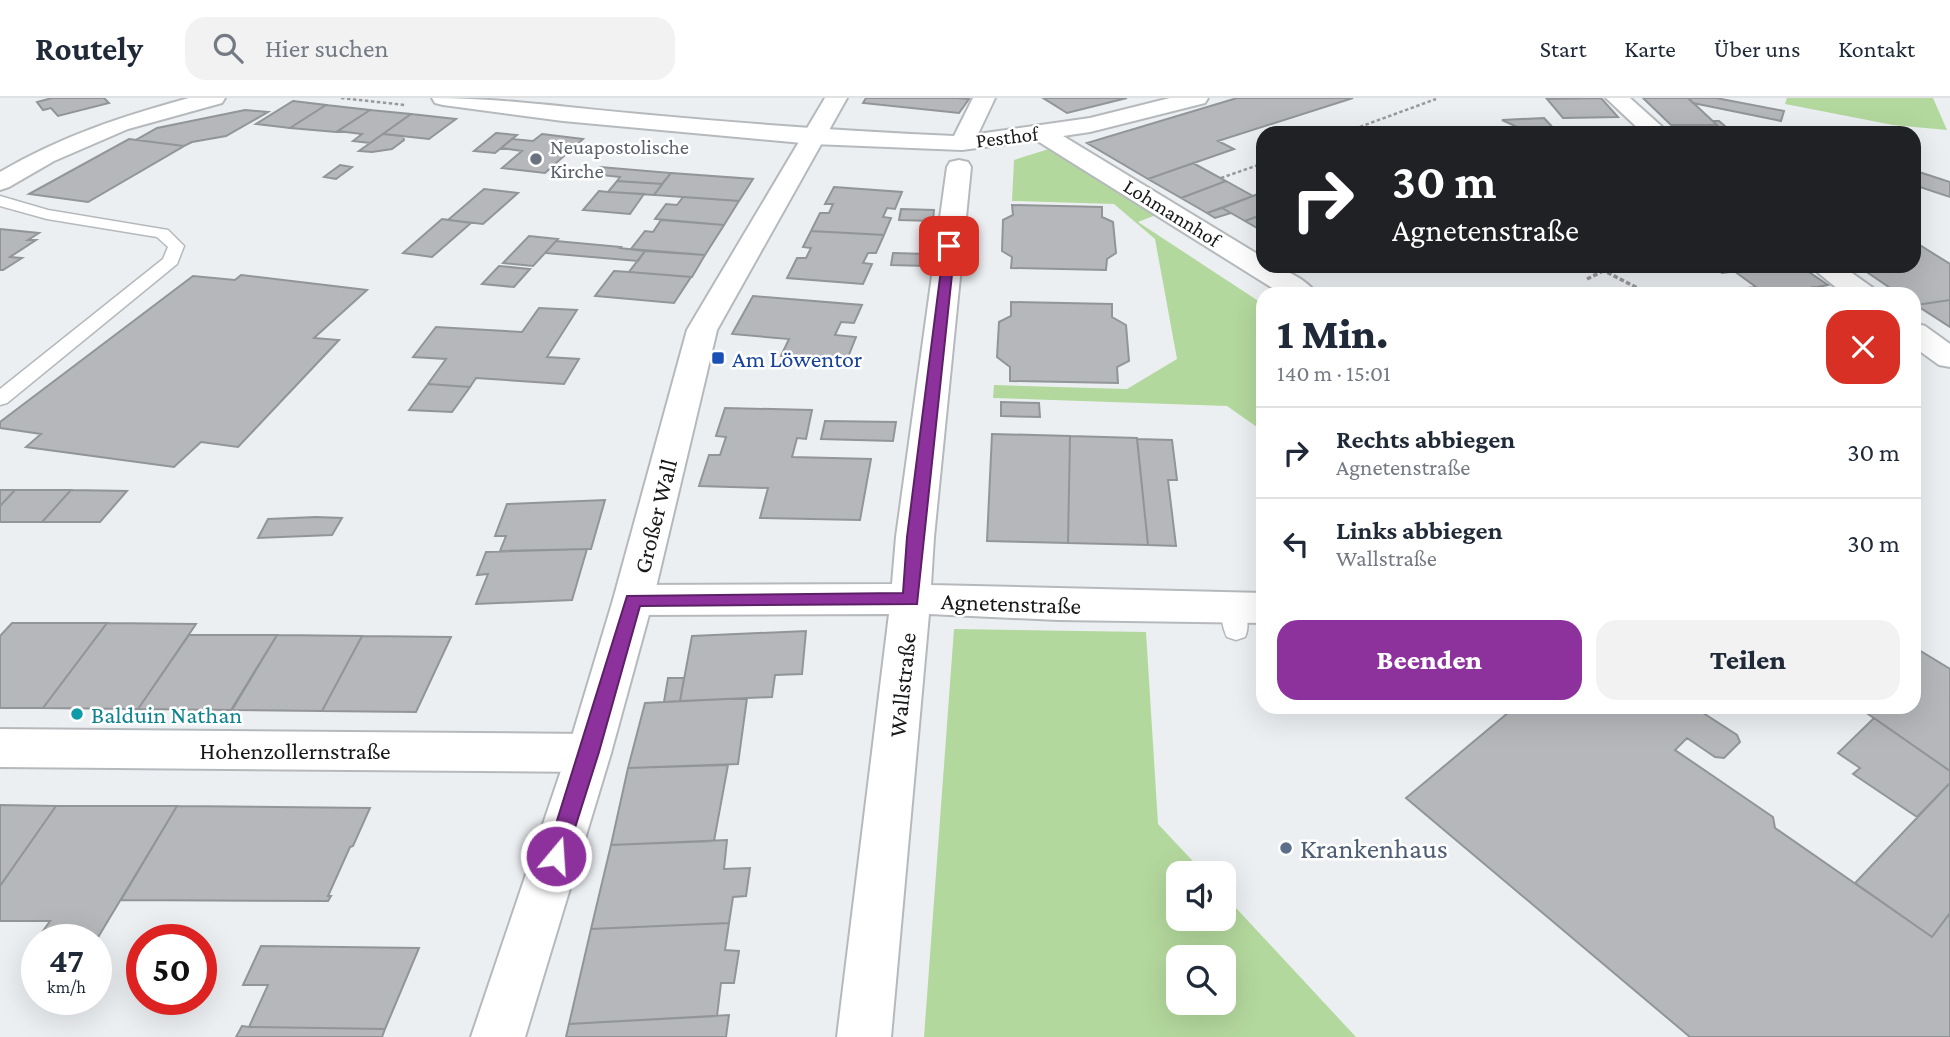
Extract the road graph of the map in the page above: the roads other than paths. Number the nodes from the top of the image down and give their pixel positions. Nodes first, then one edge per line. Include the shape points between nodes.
1 (214, 98) edge
2 (443, 98) edge
3 (836, 98) edge
4 (985, 98) edge
5 (1197, 98) edge
6 (1616, 98) edge
7 (1649, 126) edge
8 (1042, 133) junction
9 (813, 137) junction
10 (961, 155) junction
11 (0, 182) edge
12 (0, 201) edge
13 (1256, 266) edge
14 (1268, 273) edge
15 (1834, 273) edge
16 (1291, 287) edge
17 (1853, 287) edge
18 (0, 399) edge
19 (911, 599) junction
20 (633, 600) junction
21 (1244, 615) edge
22 (0, 748) edge
23 (589, 752) junction
24 (498, 1037) edge
25 (864, 1037) edge

1 - 11 street via 120,124 45,156
2 - 9 street, Pesthof
3 - 9 street, Großer Wall
4 - 10 street, Wallstraße
5 - 8 street, Pesthof
6 - 7 street
8 - 10 street, Pesthof
8 - 13 street, Lohmannhof
9 - 10 street, Pesthof
9 - 20 street, Großer Wall via 702,330
10 - 19 street, Wallstraße
12 - 18 lane via 47,214 162,233 176,246 171,261
14 - 16 street, Lohmannhof
15 - 17 street
19 - 20 street, Agnetenstraße
19 - 21 street, Agnetenstraße
19 - 25 street, Wallstraße
20 - 23 street, Großer Wall
22 - 23 street, Hohenzollernstraße
23 - 24 street, Großer Wall

